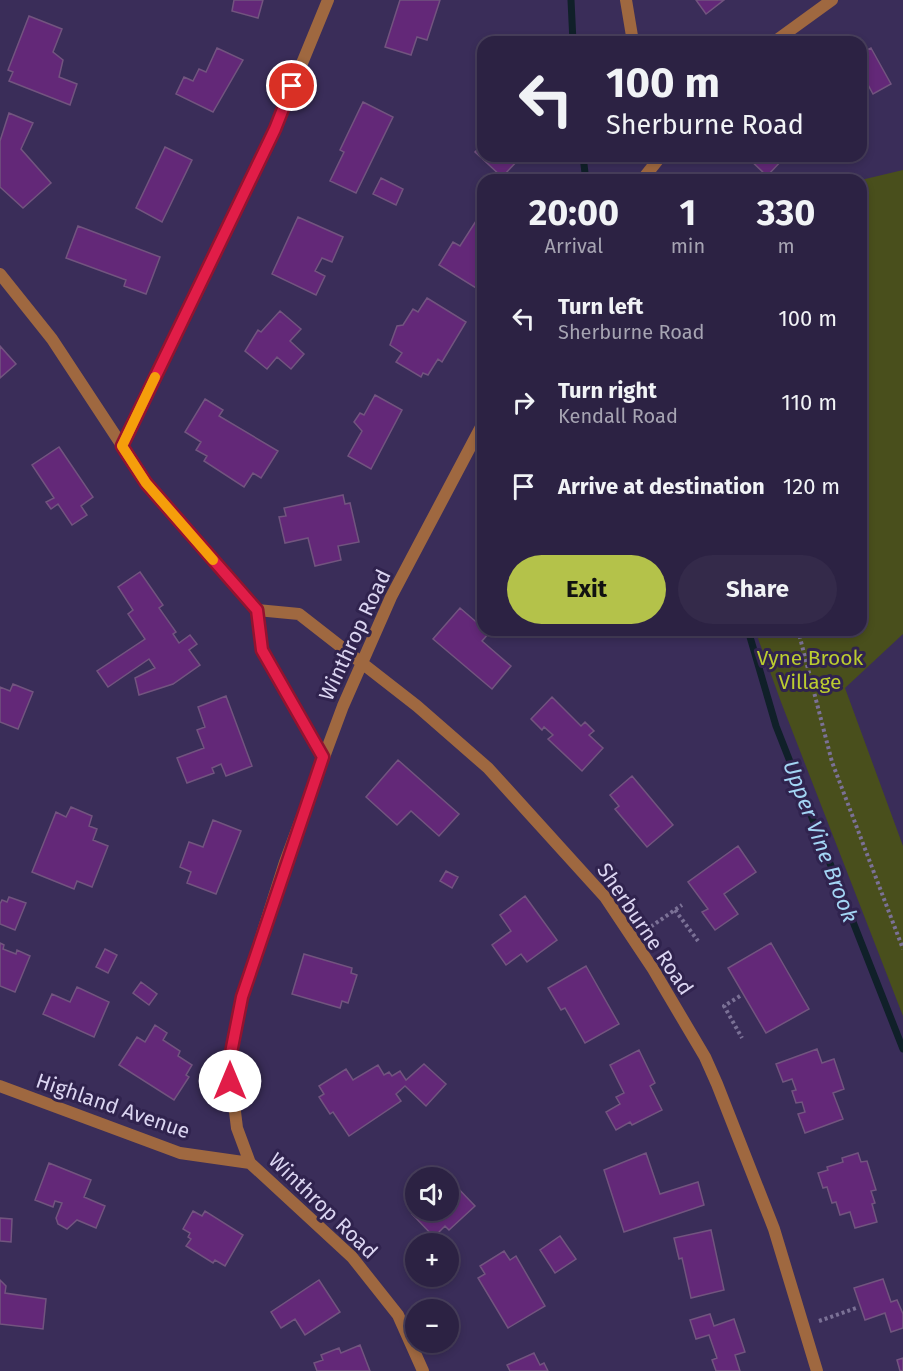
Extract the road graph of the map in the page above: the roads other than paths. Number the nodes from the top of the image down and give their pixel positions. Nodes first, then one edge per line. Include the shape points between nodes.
1 (328, 0) edge
2 (626, 0) edge
3 (832, 0) edge
4 (632, 36) edge
5 (782, 36) edge
6 (656, 162) edge
7 (647, 174) edge
8 (0, 274) edge
9 (477, 434) edge
10 (122, 446) junction
11 (257, 610) junction
12 (362, 663) junction
13 (323, 757) junction
14 (0, 1086) edge
15 (250, 1163) junction
16 (423, 1371) edge
17 (818, 1371) edge

1 - 10 street via 275,129
2 - 4 street
3 - 5 street
6 - 7 street
8 - 10 street via 52,339
9 - 12 street, Winthrop Road
10 - 11 street via 146,483
11 - 12 street, Sherburne Road via 298,614
11 - 13 street via 262,650
12 - 13 street, Winthrop Road
12 - 17 street, Sherburne Road via 488,768 590,878 632,937 705,1057 717,1084 774,1230
13 - 15 street, Winthrop Road via 242,997 231,1046 232,1098 237,1128
14 - 15 street, Highland Avenue via 180,1153
15 - 16 street, Winthrop Road via 352,1257 398,1315

